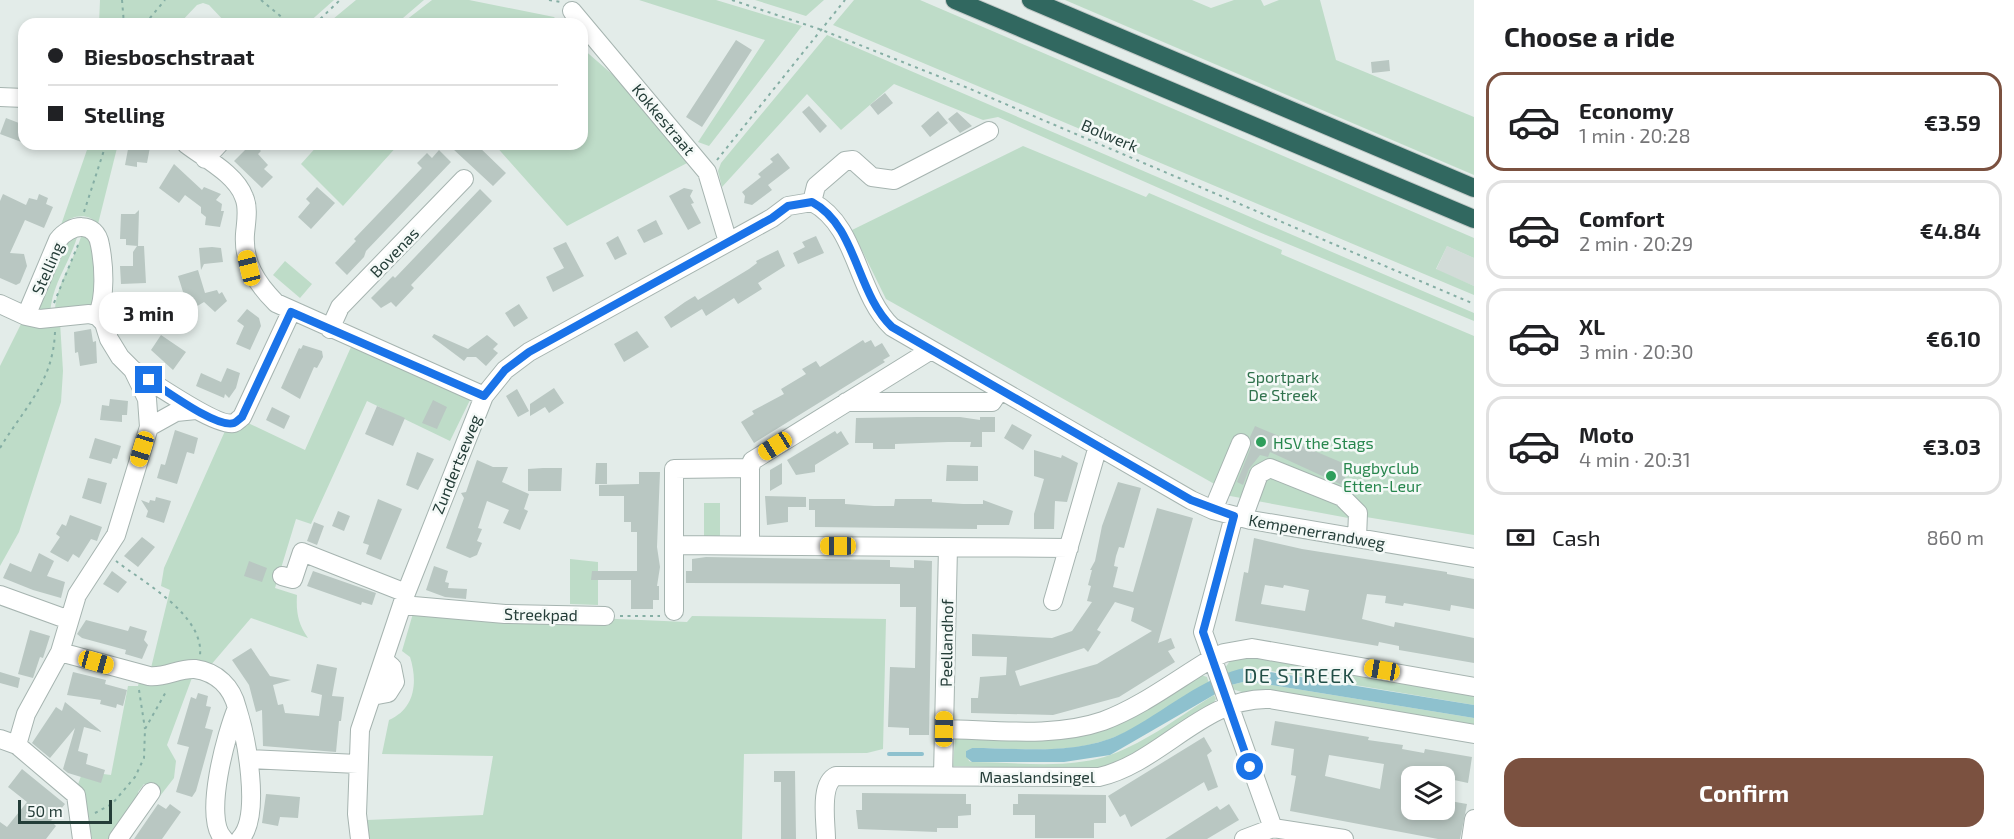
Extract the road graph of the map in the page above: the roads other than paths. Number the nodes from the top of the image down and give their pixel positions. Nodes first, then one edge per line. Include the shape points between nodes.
1 (955, 0) edge
2 (1030, 0) edge
3 (572, 11) dead end
4 (578, 18) edge
5 (588, 30) edge
6 (0, 97) edge
7 (18, 98) edge
8 (989, 131) dead end
9 (194, 150) edge
10 (213, 150) edge
11 (205, 159) junction
12 (464, 179) dead end
13 (1474, 188) edge
14 (812, 202) junction
15 (1474, 219) edge
16 (728, 242) junction
17 (0, 304) edge
18 (291, 312) junction
19 (26, 316) junction
20 (97, 316) junction
21 (330, 328) junction
22 (931, 350) junction
23 (133, 370) junction
24 (1000, 390) junction
25 (484, 396) junction
26 (846, 402) junction
27 (196, 410) junction
28 (149, 427) junction
29 (1241, 443) dead end
30 (1098, 446) junction
31 (750, 468) junction
32 (1214, 510) junction
33 (1238, 517) junction
34 (1356, 538) junction
35 (674, 545) junction
36 (750, 545) junction
37 (948, 547) junction
38 (1069, 548) junction
39 (1474, 558) edge
40 (282, 576) dead end
41 (0, 595) edge
42 (404, 599) junction
43 (1053, 601) dead end
44 (674, 611) road end
45 (605, 616) road end
46 (69, 620) junction
47 (60, 652) junction
48 (1213, 666) junction
49 (1474, 687) edge
50 (1226, 700) junction
51 (237, 708) junction
52 (944, 729) junction
53 (1474, 734) edge
54 (8, 742) edge
55 (250, 759) junction
56 (358, 764) junction
57 (943, 776) junction
58 (151, 792) dead end
59 (1474, 819) edge
60 (1273, 828) junction
61 (82, 839) edge
62 (118, 839) edge
63 (224, 839) edge
64 (240, 839) edge
65 (360, 839) edge
66 (826, 839) edge
67 (1244, 839) edge
68 (1344, 839) edge
69 (1471, 839) edge

1 - 15 highway
2 - 13 highway
3 - 4 street, Kokkestraat
5 - 16 street, Kokkestraat via 707,172
6 - 7 street
8 - 14 street via 894,180 872,177 848,159 816,186
9 - 11 street
10 - 11 street
11 - 18 street via 236,183 244,196 244,246 249,268 260,287
12 - 21 street, Bovenas via 340,307
14 - 16 street, Zundertseweg via 788,206
14 - 22 street, Kempenerrandweg via 833,217 885,320
16 - 25 street, Zundertseweg via 529,352 505,370
17 - 19 street, Stelling
18 - 21 street
18 - 27 street via 242,417 225,423
19 - 20 street, Stelling
19 - 20 street, Stelling via 58,240 65,230 82,226 96,234 100,244 103,305
20 - 23 street via 120,357
21 - 25 street
22 - 24 street, Kempenerrandweg
22 - 26 street
23 - 27 street
23 - 28 street via 147,399
24 - 26 street via 992,402
24 - 30 street, Kempenerrandweg
25 - 42 street, Zundertseweg
26 - 31 street via 757,457
27 - 28 street via 176,412
28 - 46 street via 116,535 77,595
29 - 32 street
30 - 32 street, Kempenerrandweg
30 - 38 street
31 - 35 street via 674,469
31 - 36 street
32 - 33 street, Kempenerrandweg
33 - 34 street, Kempenerrandweg
33 - 34 street via 1259,474 1270,468 1349,502 1358,513
33 - 48 street via 1204,621 1204,638
34 - 39 street, Kempenerrandweg
35 - 36 street
35 - 44 street
36 - 37 street
37 - 38 street
37 - 52 street, Peellandhof
38 - 43 street
40 - 42 street, Streekpad via 293,579 302,552
41 - 46 street
42 - 45 street, Streekpad via 505,614
42 - 56 street, Zundertseweg via 360,730
46 - 47 street
47 - 51 street via 158,677 187,671 225,682 233,692
47 - 54 street
48 - 49 street via 1224,653 1252,648
48 - 50 street
48 - 52 street via 1123,712 1085,726 1054,730
50 - 53 street, Maaslandsingel via 1270,699
50 - 57 street, Maaslandsingel via 1126,768 1109,775
50 - 60 street
51 - 55 street
51 - 63 street via 219,769 216,817
52 - 57 street, Peellandhof
54 - 61 street via 76,795
55 - 56 street
55 - 64 street via 246,833
56 - 65 street, Zundertseweg
57 - 66 street, Maaslandsingel via 840,775 830,780 826,789
58 - 62 street
59 - 69 street
60 - 67 street
60 - 68 street

